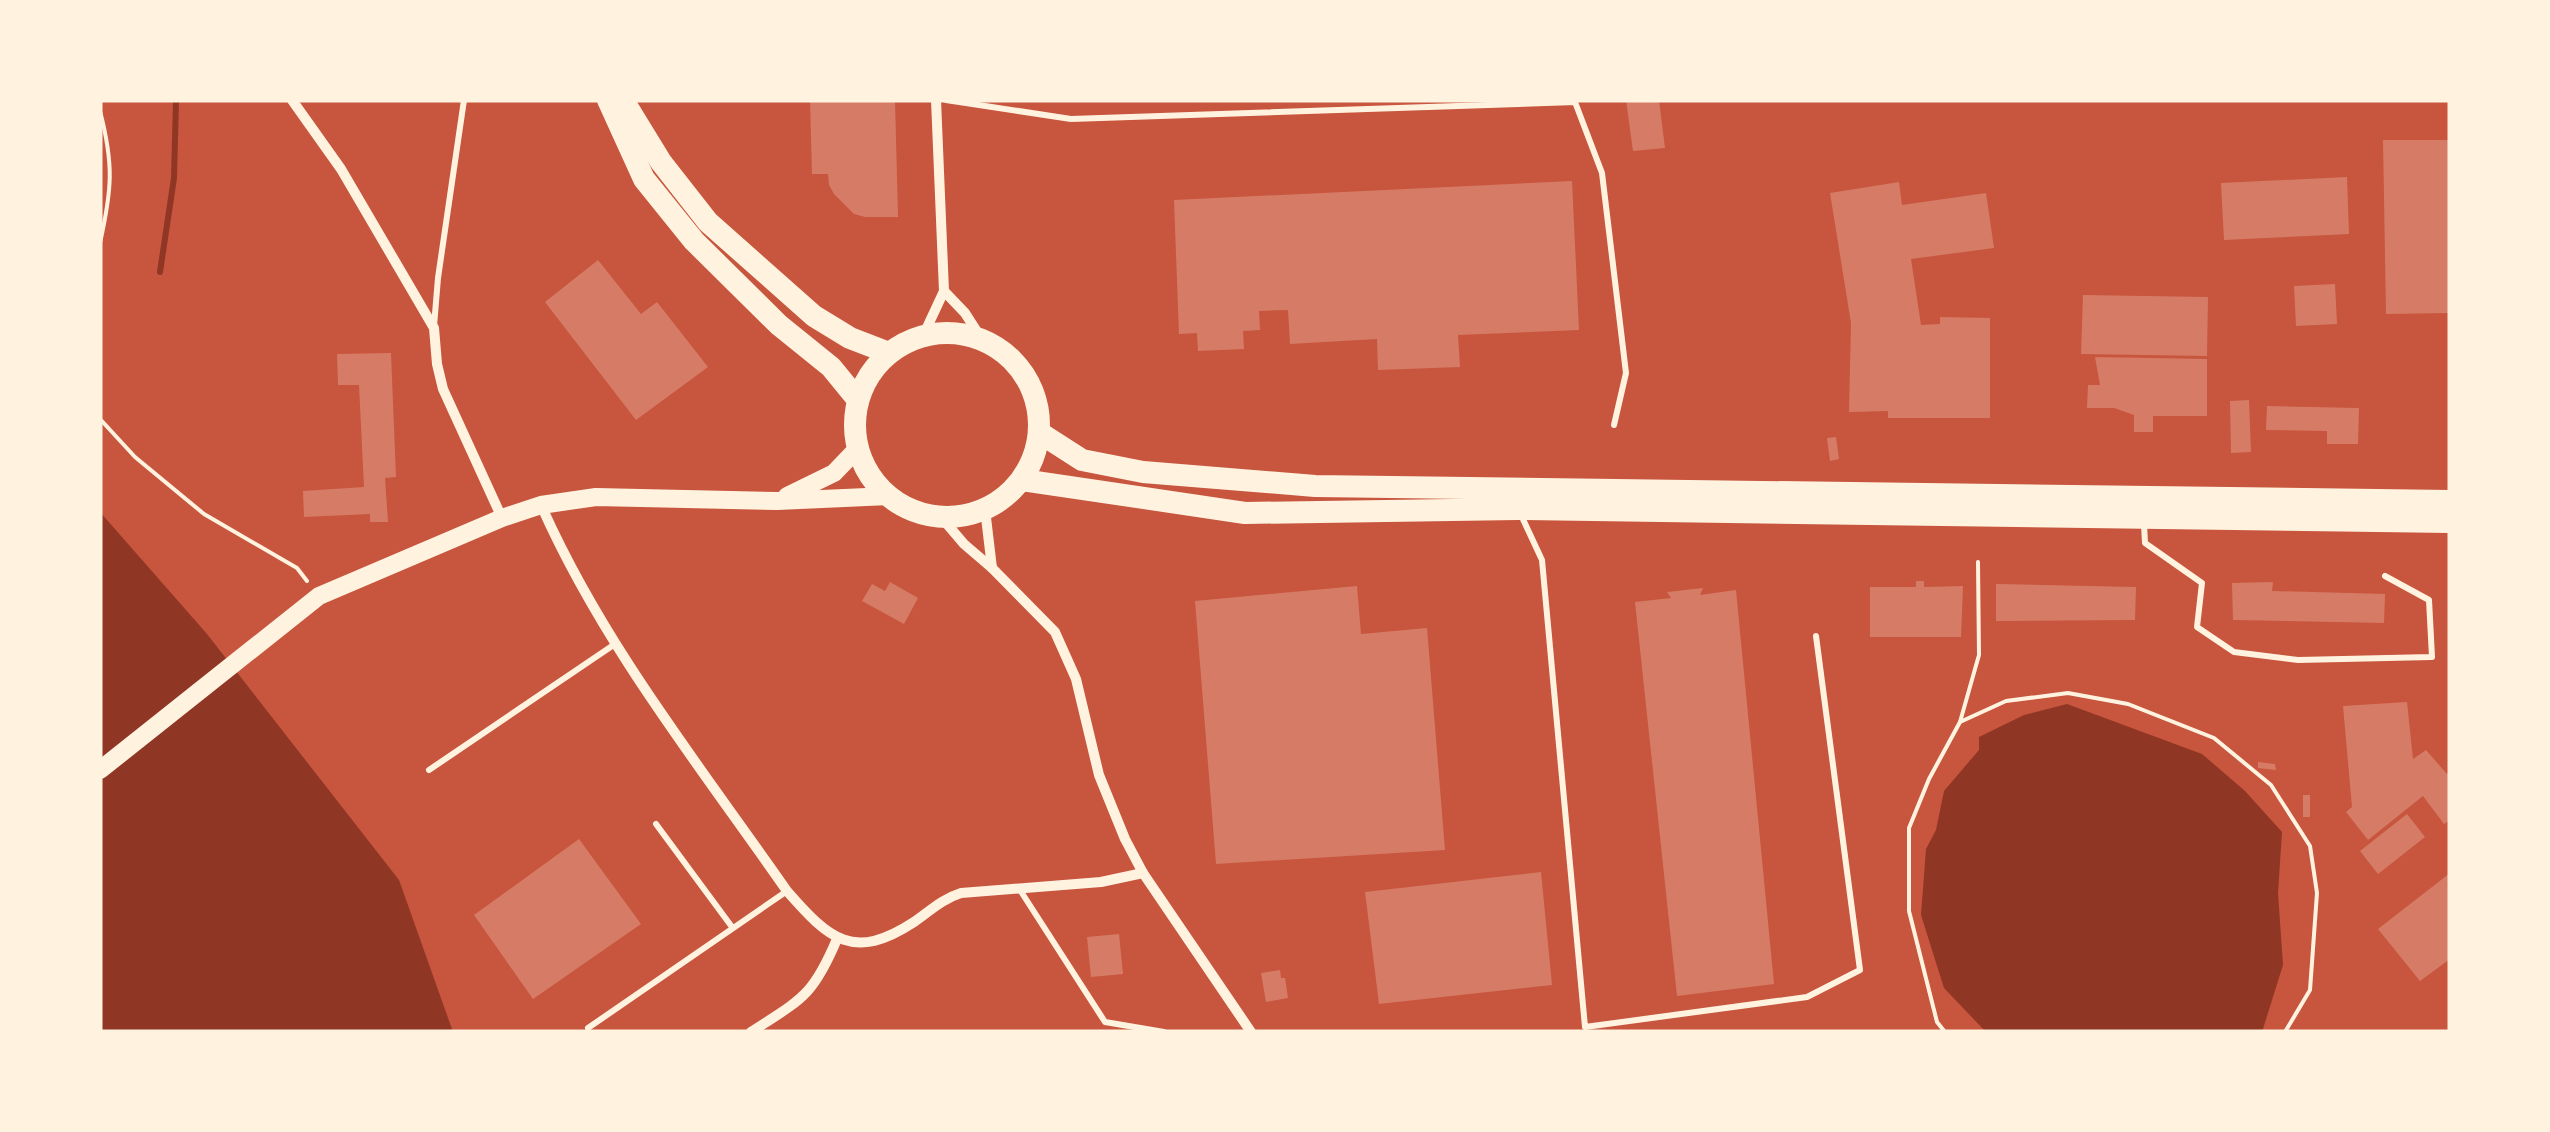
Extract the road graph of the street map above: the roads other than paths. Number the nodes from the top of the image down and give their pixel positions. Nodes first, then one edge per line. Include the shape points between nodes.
1 (292, 100) edge
2 (464, 100) edge
3 (608, 100) edge
4 (623, 100) edge
5 (936, 100) edge
6 (946, 100) edge
7 (982, 103) edge
8 (944, 291) junction
9 (434, 328) junction
10 (923, 336) junction
11 (981, 338) junction
12 (889, 353) junction
13 (858, 400) junction
14 (1614, 424) dead end
15 (1040, 433) junction
16 (858, 448) junction
17 (1022, 480) junction
18 (889, 496) junction
19 (1518, 498) junction
20 (777, 500) junction
21 (2450, 502) edge
22 (541, 505) junction
23 (985, 509) junction
24 (2144, 509) junction
25 (941, 517) junction
26 (502, 518) junction
27 (2450, 522) edge
28 (992, 568) junction
29 (2385, 576) dead end
30 (1816, 636) dead end
31 (615, 644) junction
32 (100, 770) edge
33 (429, 770) dead end
34 (656, 824) dead end
35 (1143, 873) junction
36 (1019, 889) junction
37 (787, 891) junction
38 (732, 926) junction
39 (837, 938) junction
40 (588, 1028) dead end
41 (1583, 1030) edge
42 (751, 1032) edge
43 (1164, 1032) edge
44 (1251, 1032) edge

1 - 9 street
2 - 9 lane
3 - 13 main road via 644,180 694,241
4 - 12 main road via 708,222 814,316
5 - 8 street
6 - 7 lane
7 - 14 lane via 1070,120 1575,102 1602,173 1626,372
8 - 10 street
8 - 11 street
9 - 26 street via 443,388
10 - 11 main road
10 - 12 main road
11 - 15 main road via 1010,356 1030,383
12 - 13 main road
13 - 16 main road
15 - 17 main road
15 - 19 main road via 1082,460 1170,476
16 - 18 main road
16 - 20 street via 834,472
17 - 19 main road via 1246,512
17 - 23 main road
18 - 20 street
18 - 25 main road via 910,510
19 - 24 main road
19 - 41 lane via 1542,560
20 - 22 street via 596,498
21 - 24 main road
22 - 26 street
22 - 31 street
23 - 25 main road
23 - 28 street
24 - 27 main road
24 - 29 lane via 2145,543 2202,582 2197,626 2234,652 2298,660 2432,656 2429,600
25 - 28 street
26 - 32 street via 318,596
28 - 35 street via 1055,632 1076,679 1105,791
30 - 41 lane via 1860,970 1808,997
31 - 33 lane
31 - 37 street
34 - 38 lane
35 - 36 street
35 - 44 street
36 - 39 street via 945,898 884,940
36 - 43 lane via 1104,1022
37 - 38 lane
37 - 39 street
38 - 40 lane
39 - 42 street via 814,987

